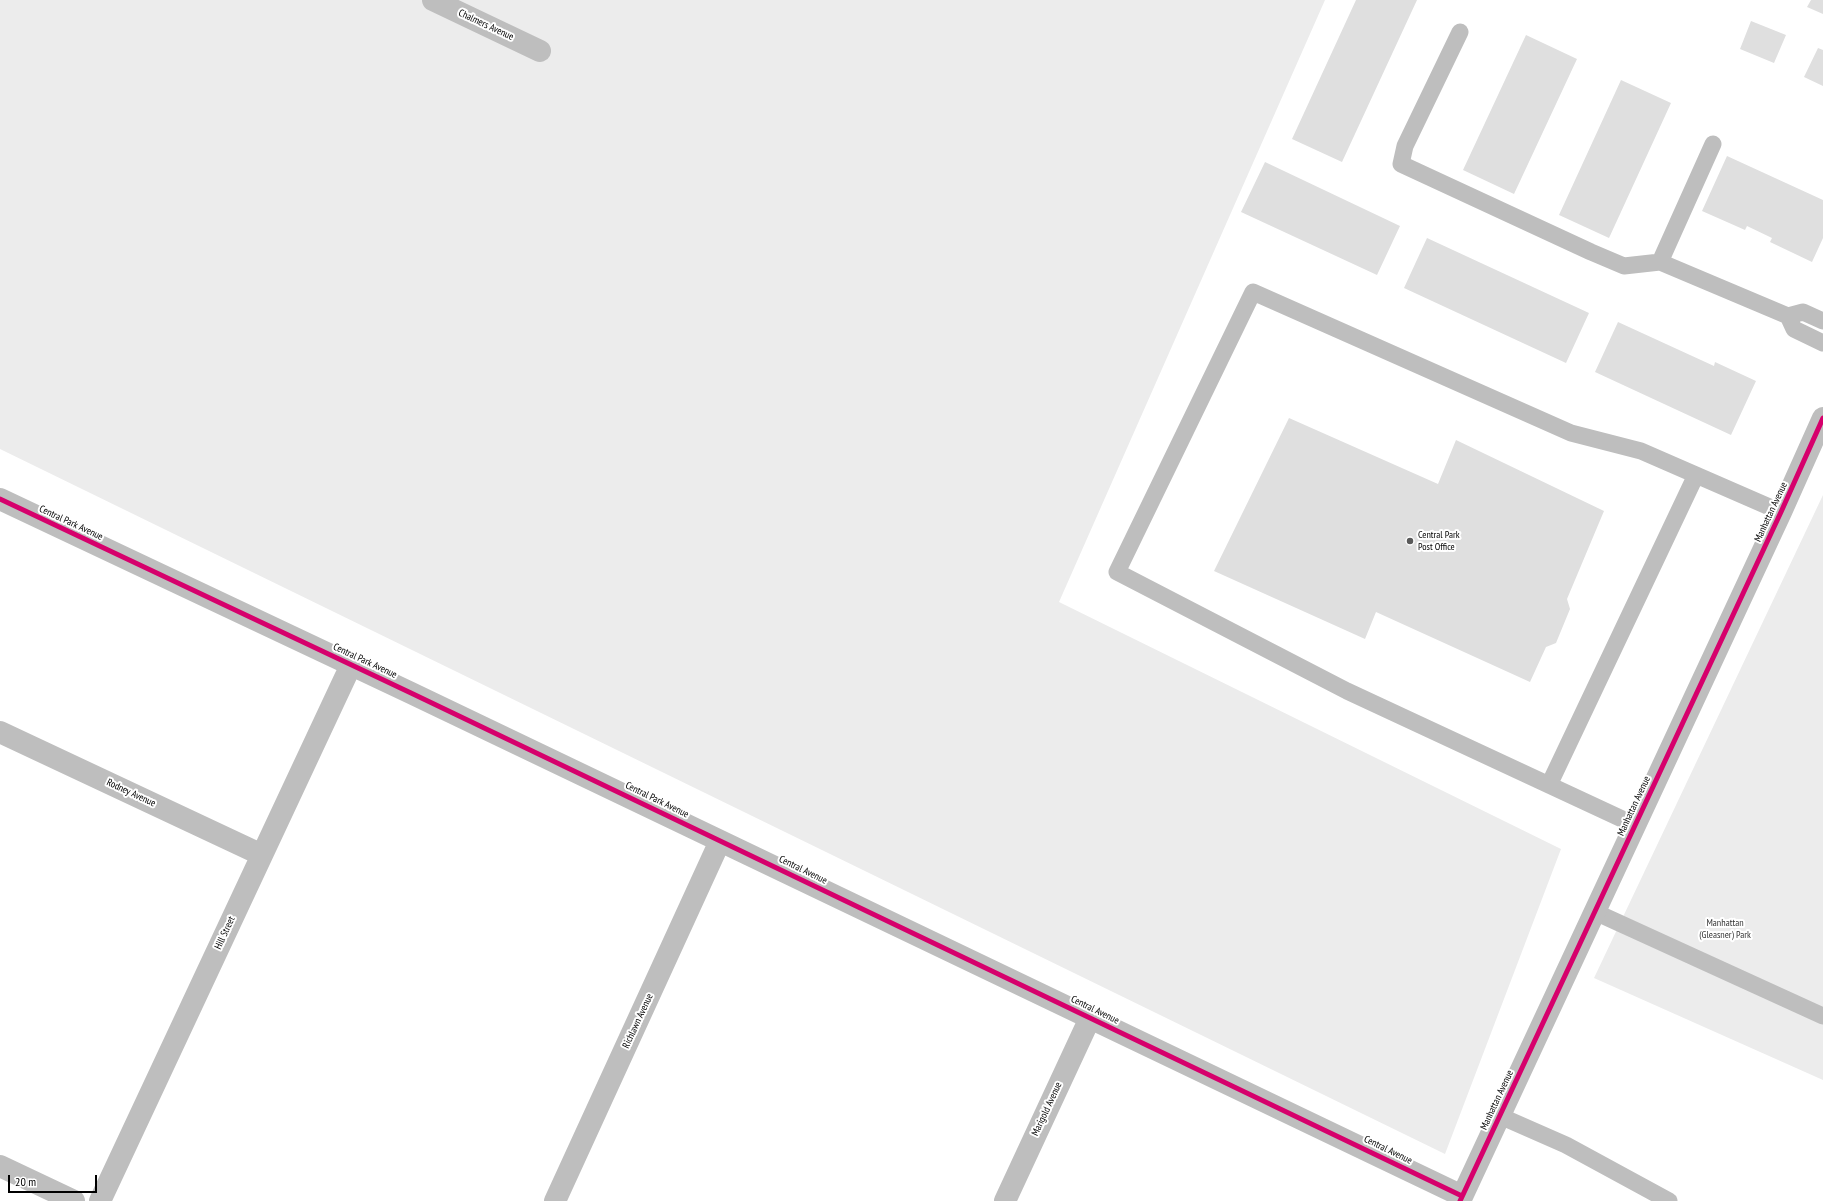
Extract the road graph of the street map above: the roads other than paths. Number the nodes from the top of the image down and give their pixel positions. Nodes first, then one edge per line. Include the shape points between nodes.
1 (433, 0) edge
2 (1460, 32) dead end
3 (540, 51) dead end
4 (1713, 144) dead end
5 (1660, 262) junction
6 (1788, 316) junction
7 (1823, 321) edge
8 (1823, 343) edge
9 (1823, 418) edge
10 (1696, 475) junction
11 (0, 499) edge
12 (1781, 512) junction
13 (352, 664) junction
14 (0, 732) edge
15 (1548, 785) junction
16 (1635, 825) junction
17 (720, 841) junction
18 (262, 855) junction
19 (1595, 912) junction
20 (1823, 1016) edge
21 (1090, 1018) junction
22 (1500, 1116) junction
23 (0, 1166) edge
24 (1461, 1198) edge
25 (74, 1201) edge
26 (100, 1201) edge
27 (555, 1201) edge
28 (1005, 1201) edge
29 (1669, 1201) edge

1 - 3 street, Chalmers Avenue
2 - 5 lane via 1405,146 1401,164 1624,266
4 - 5 lane
5 - 6 lane
6 - 7 lane via 1803,312
6 - 8 lane via 1794,329
9 - 12 street, Manhattan Avenue
10 - 12 lane
10 - 15 lane
10 - 15 lane via 1641,451 1571,433 1253,292 1117,572 1347,692
11 - 13 street, Central Park Avenue
12 - 16 street, Manhattan Avenue
13 - 17 street, Central Park Avenue
13 - 18 street, Hill Street
14 - 18 street, Rodney Avenue
15 - 16 lane
16 - 19 street, Manhattan Avenue
17 - 21 street, Central Avenue
17 - 27 street, Richlawn Avenue
18 - 26 street, Hill Street
19 - 20 lane
19 - 22 street, Manhattan Avenue
21 - 24 street, Central Avenue
21 - 28 street, Marigold Avenue
22 - 24 street, Manhattan Avenue
22 - 29 lane via 1566,1145
23 - 25 street

